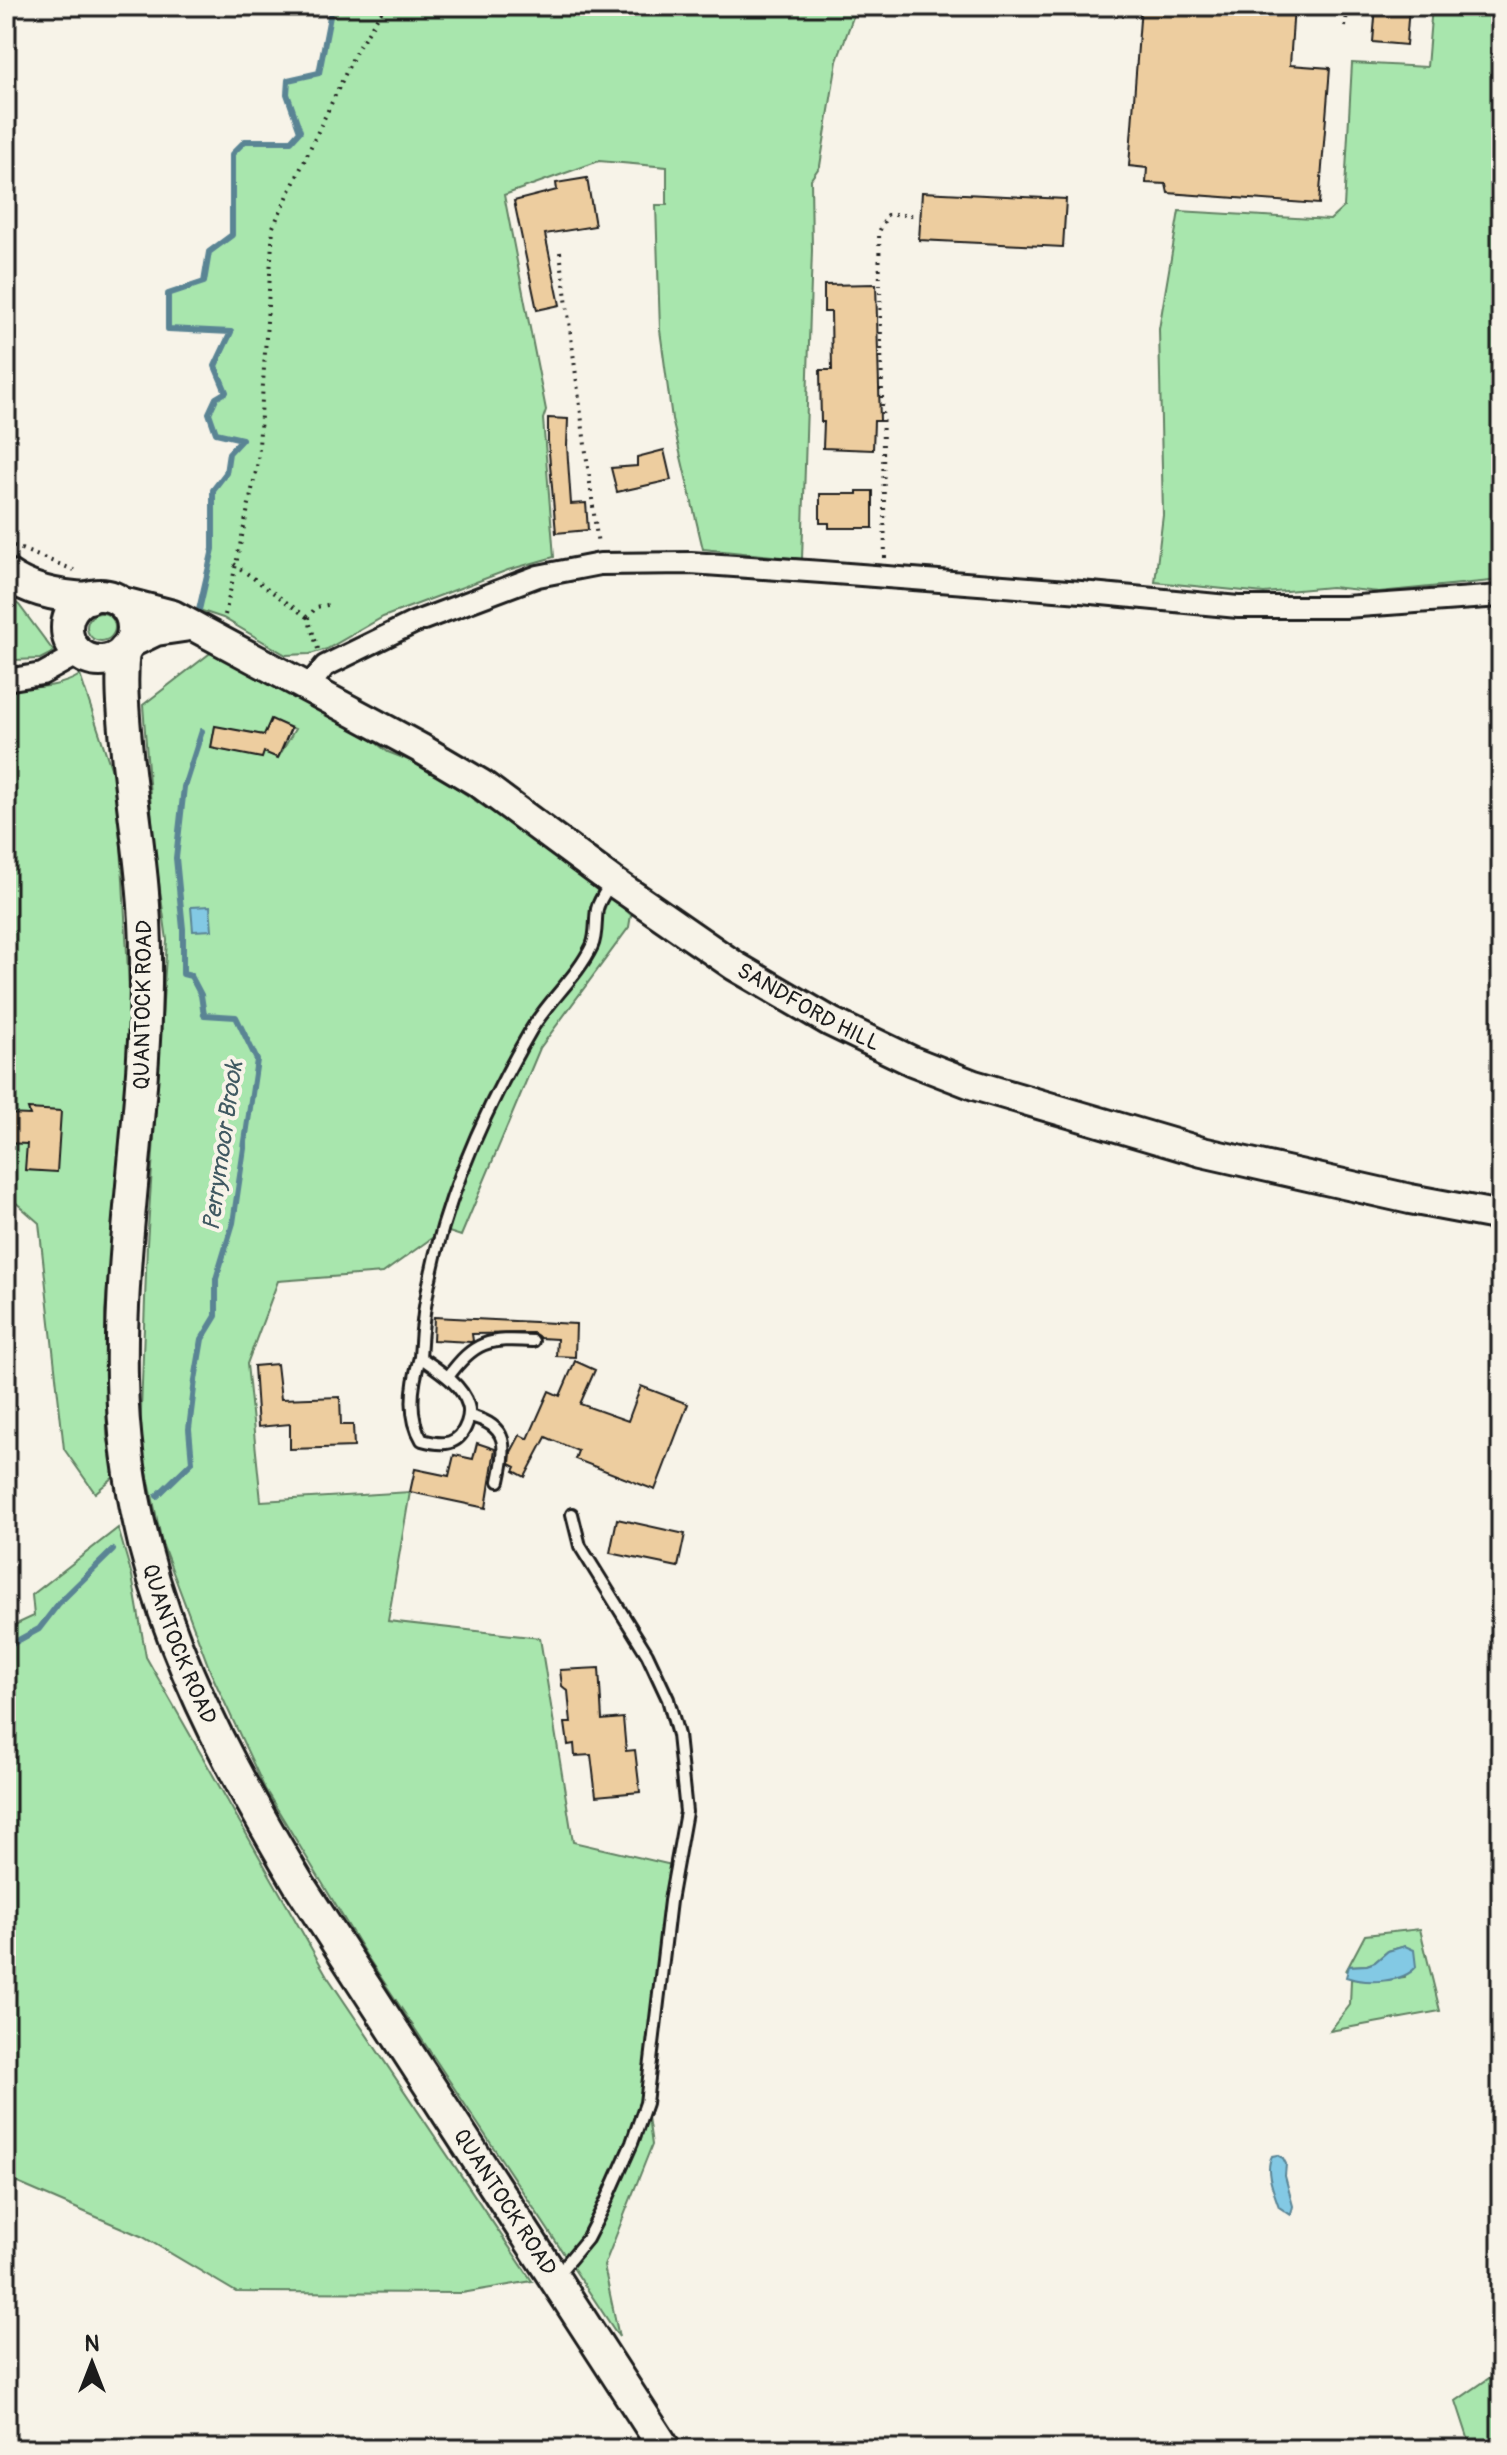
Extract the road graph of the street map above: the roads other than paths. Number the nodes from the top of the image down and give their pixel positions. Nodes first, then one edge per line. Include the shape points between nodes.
1 (9, 576) edge
2 (1501, 596) edge
3 (89, 598) junction
4 (119, 601) junction
5 (190, 626) junction
6 (127, 647) junction
7 (79, 650) junction
8 (316, 677) junction
9 (6, 680) edge
10 (123, 711) junction
11 (612, 881) junction
12 (1501, 1216) edge
13 (533, 1341) dead end
14 (420, 1357) junction
15 (448, 1377) junction
16 (470, 1416) junction
17 (499, 1481) dead end
18 (572, 1514) dead end
19 (555, 2279) junction
20 (665, 2449) edge

1 - 3 main road via 38,590
1 - 7 main road, QUANTOCK ROAD
2 - 8 street via 1345,607 1238,607 885,576 691,563 600,564 493,591 413,623
3 - 4 main road
3 - 7 main road via 71,612 67,623
4 - 5 main road, SANDFORD HILL via 156,609
4 - 6 main road via 133,629
5 - 6 main road via 156,631
5 - 8 main road, SANDFORD HILL
6 - 7 main road via 113,659 100,661
6 - 10 main road, QUANTOCK ROAD
7 - 9 street via 42,674
7 - 10 main road, QUANTOCK ROAD
8 - 11 main road, SANDFORD HILL via 481,784
10 - 19 main road, QUANTOCK ROAD via 142,869 146,957 143,1069 123,1300 122,1400 128,1466 145,1551 192,1687 251,1803
11 - 12 main road, SANDFORD HILL via 748,974 831,1022 937,1071 1202,1152
11 - 14 lane via 597,906 593,943 533,1026 486,1117 452,1201 430,1273
13 - 15 lane via 481,1344 462,1357
14 - 15 lane
14 - 16 lane via 413,1405 415,1429 422,1440 452,1443 463,1434
15 - 16 lane via 468,1403
16 - 17 lane via 486,1420 503,1436
18 - 19 lane via 580,1546 647,1654 668,1699 678,1735 686,1812 646,2103 587,2239
19 - 20 main road, QUANTOCK ROAD

